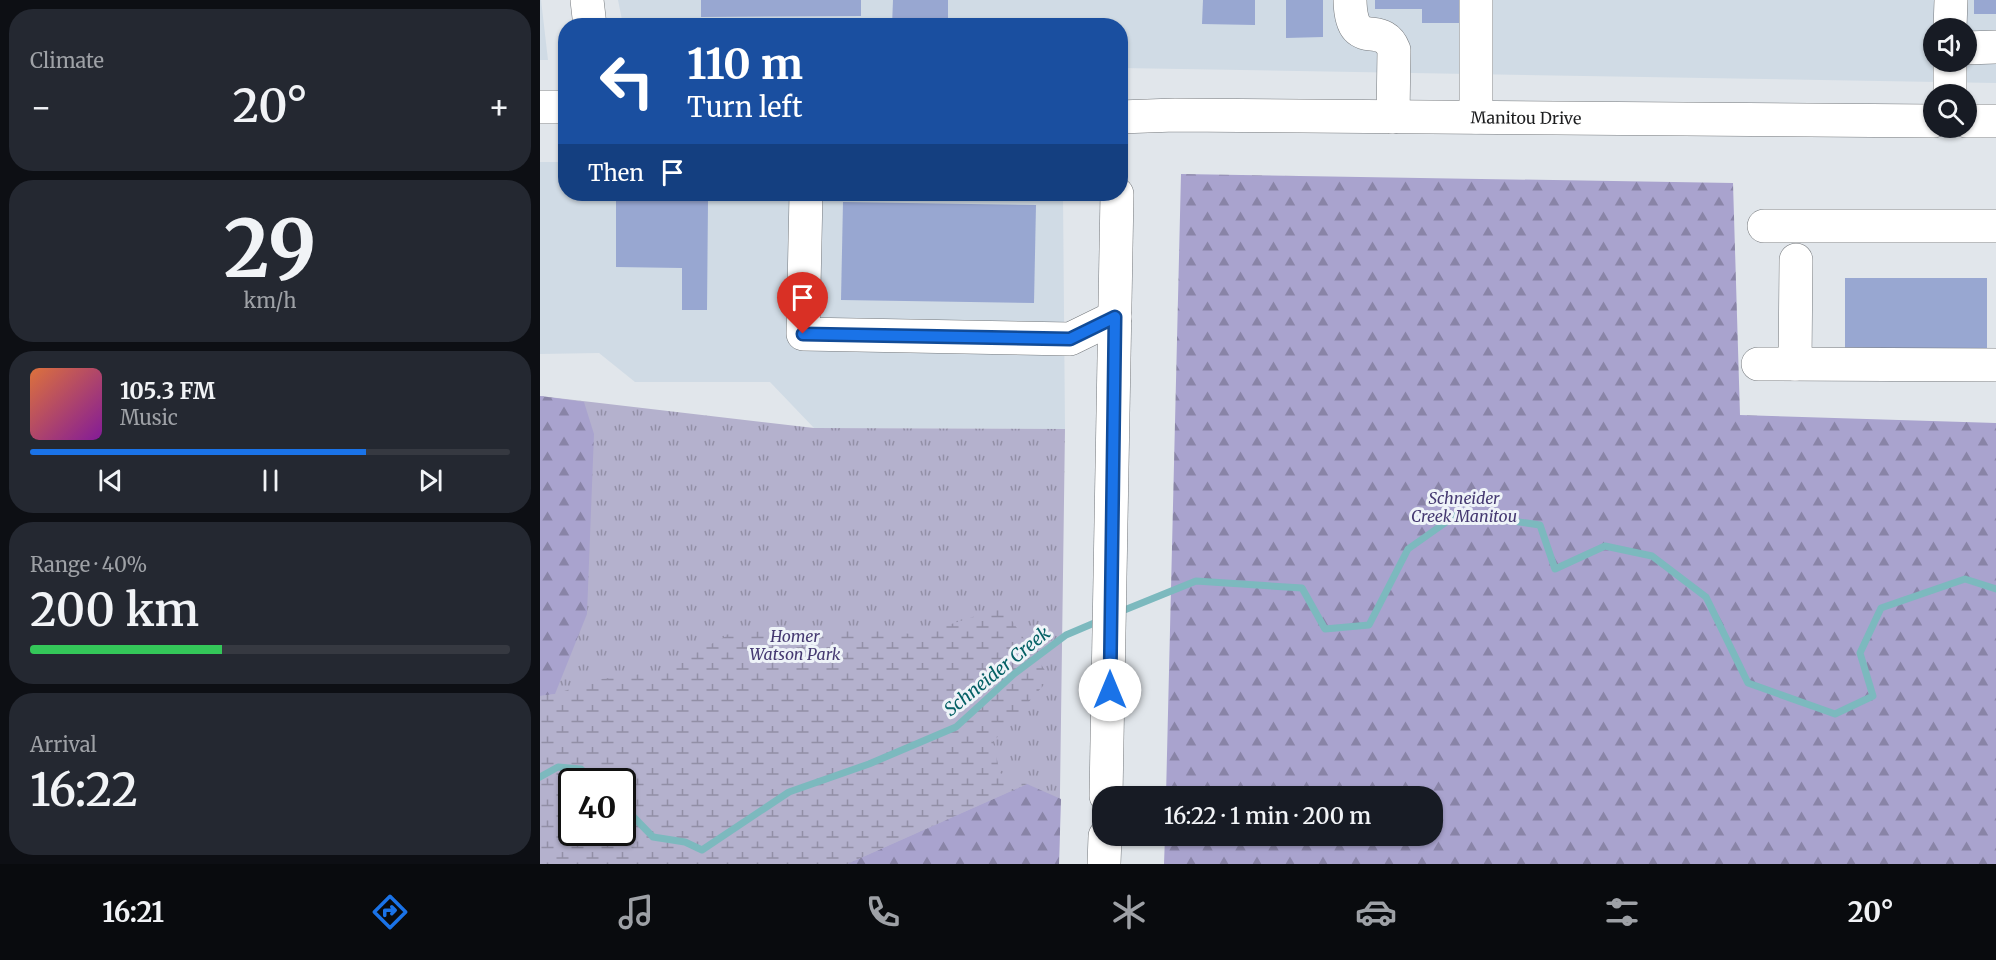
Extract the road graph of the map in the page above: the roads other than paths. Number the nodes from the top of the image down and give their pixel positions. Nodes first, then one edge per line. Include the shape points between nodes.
1 (587, 0) edge
2 (1350, 0) edge
3 (1476, 0) edge
4 (1951, 0) edge
5 (589, 18) edge
6 (1950, 18) edge
7 (1996, 47) edge
8 (1977, 48) edge
9 (540, 107) edge
10 (558, 107) edge
11 (1128, 117) edge
12 (1393, 117) junction
13 (1476, 117) junction
14 (1923, 121) edge
15 (1977, 121) edge
16 (1996, 121) edge
17 (806, 201) edge
18 (1117, 201) edge
19 (1764, 226) dead end
20 (1996, 226) edge
21 (1796, 260) dead end
22 (1115, 317) junction
23 (1758, 364) dead end
24 (1795, 364) junction
25 (1996, 365) edge
26 (1106, 786) edge
27 (1105, 846) edge
28 (1104, 864) edge

1 - 5 main road
2 - 12 main road via 1350,18 1355,27 1363,33 1382,36 1394,50
3 - 13 main road
4 - 6 main road
7 - 8 main road
9 - 10 main road
11 - 12 main road, Manitou Drive
12 - 13 main road, Manitou Drive
13 - 14 main road, Manitou Drive
15 - 16 main road
17 - 22 main road via 803,334 1070,339
18 - 22 main road
19 - 20 main road
21 - 24 main road
22 - 26 main road
23 - 24 main road
24 - 25 main road
27 - 28 main road

